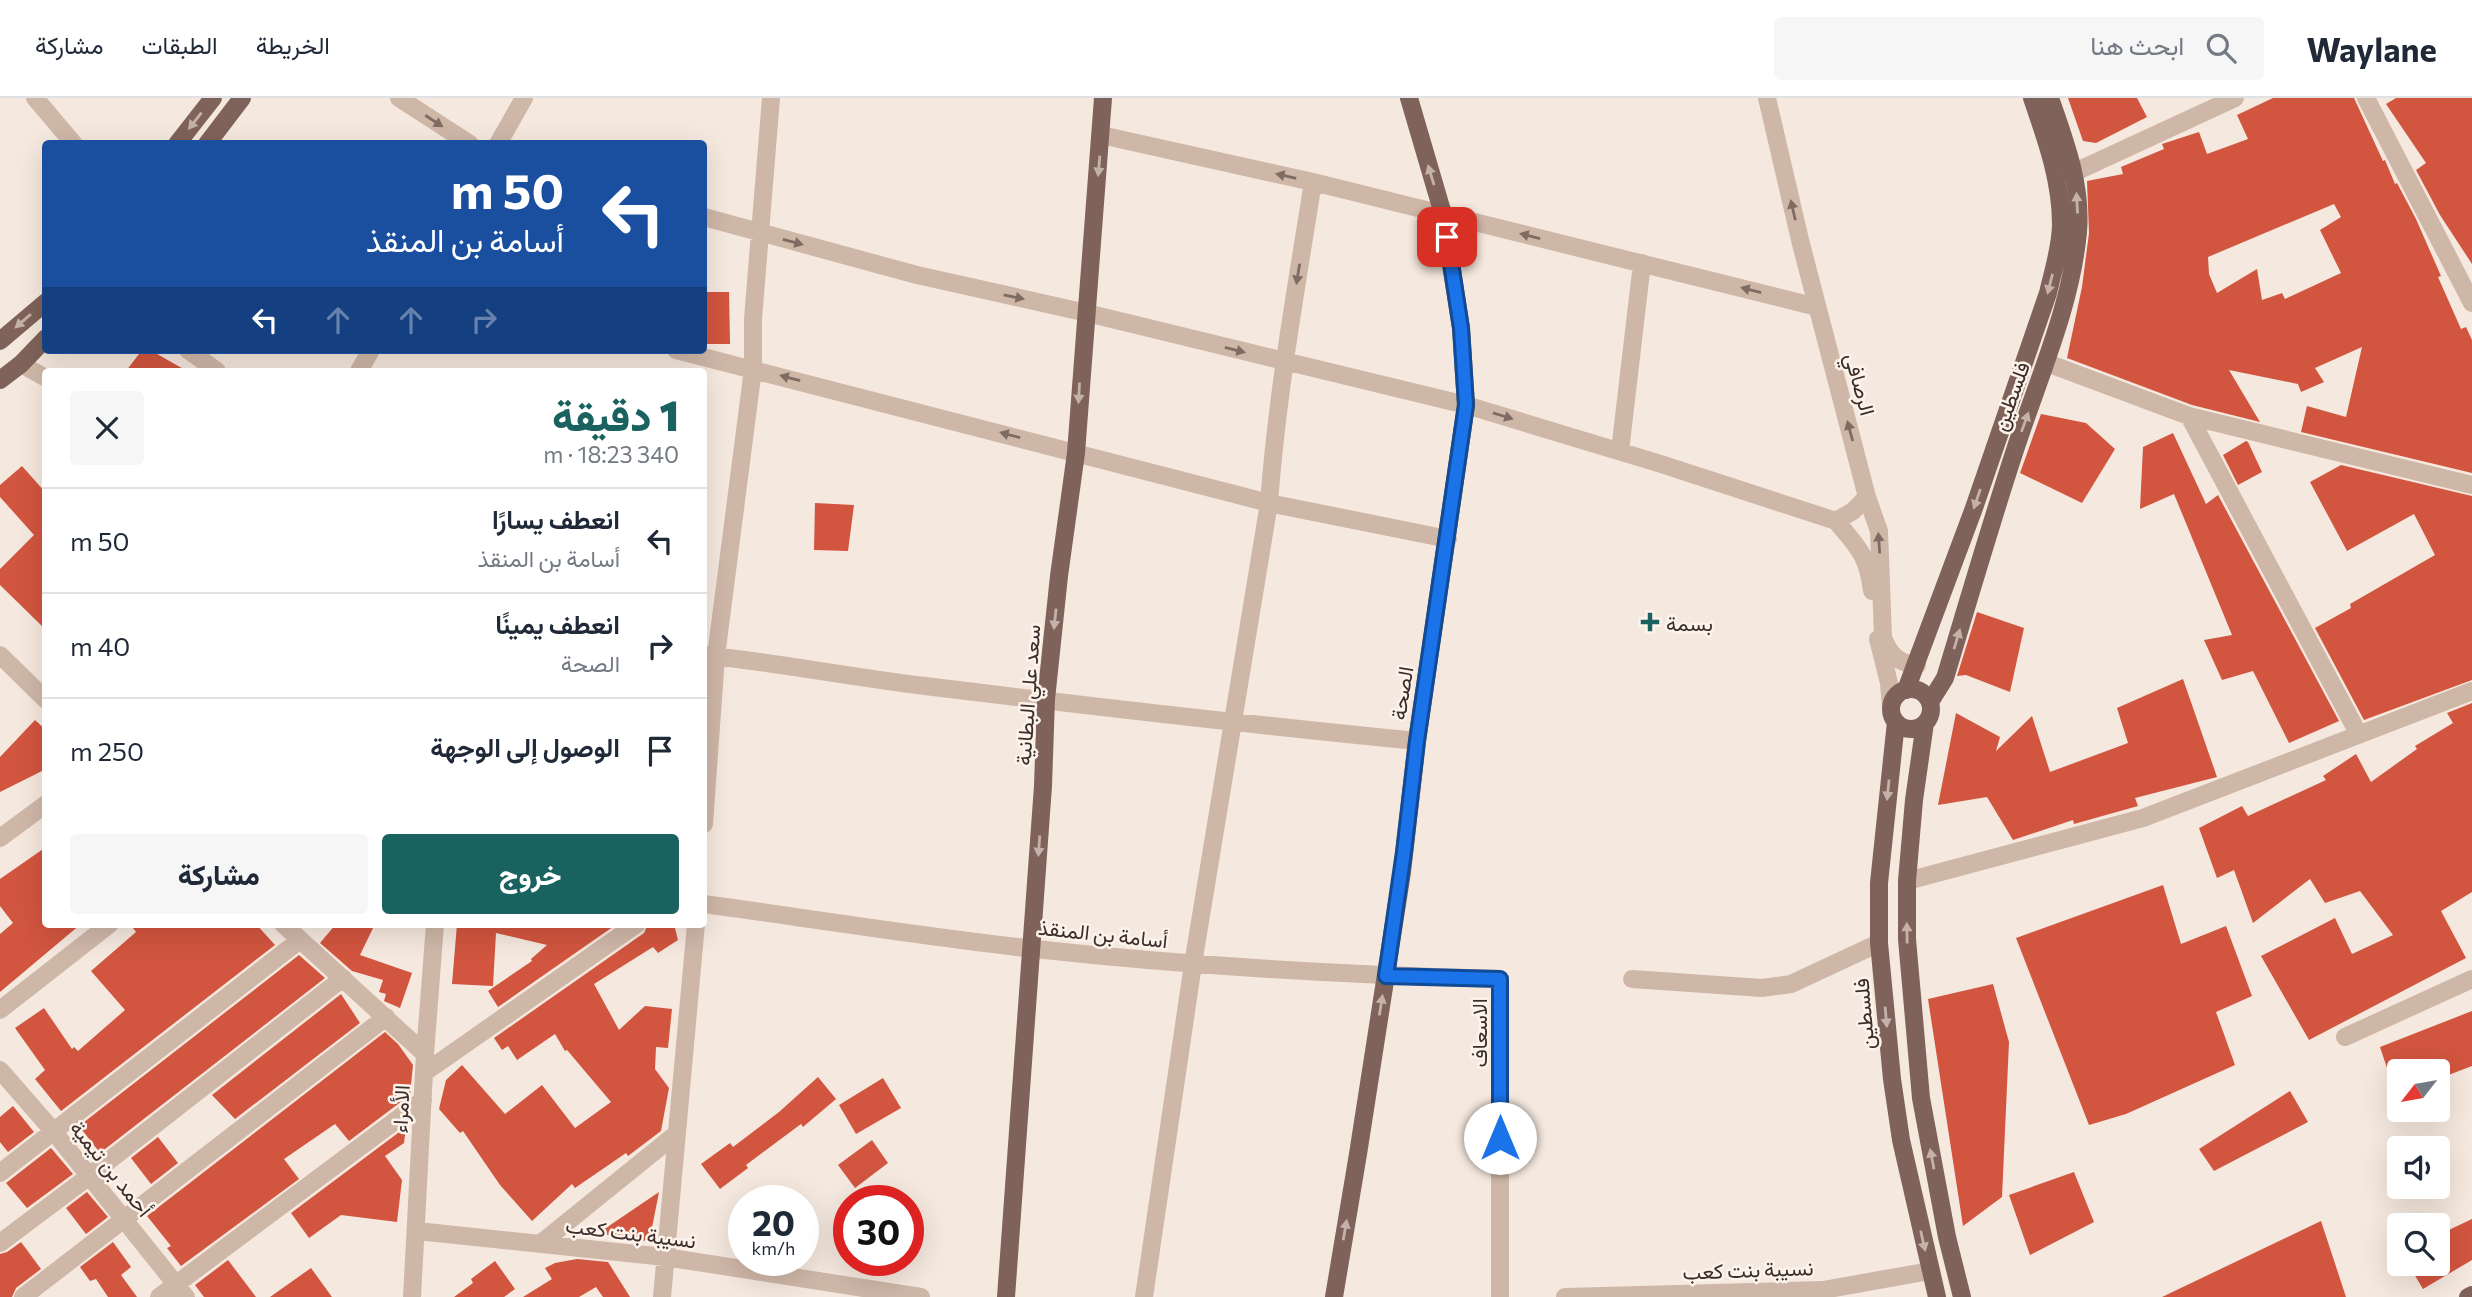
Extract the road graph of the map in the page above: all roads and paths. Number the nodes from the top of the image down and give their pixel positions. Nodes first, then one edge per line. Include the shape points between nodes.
1 (35, 98) edge
2 (213, 98) edge
3 (242, 98) edge
4 (399, 98) edge
5 (524, 98) edge
6 (771, 98) edge
7 (1103, 98) edge
8 (1409, 98) edge
9 (1768, 98) edge
10 (2032, 98) edge
11 (2050, 98) edge
12 (2235, 98) edge
13 (2366, 98) edge
14 (1101, 135) junction
15 (71, 140) edge
16 (180, 140) edge
17 (210, 140) edge
18 (464, 140) edge
19 (500, 140) edge
20 (2075, 172) junction
21 (1313, 182) junction
22 (1443, 214) junction
23 (707, 218) edge
24 (760, 233) junction
25 (1642, 263) junction
26 (2472, 303) edge
27 (42, 305) edge
28 (1817, 307) junction
29 (1087, 313) junction
30 (0, 341) edge
31 (42, 342) edge
32 (194, 354) edge
33 (692, 354) edge
34 (1284, 362) junction
35 (21, 363) junction
36 (2047, 363) junction
37 (213, 368) edge
38 (753, 369) junction
39 (42, 376) edge
40 (0, 380) edge
41 (1466, 405) junction
42 (2189, 416) junction
43 (1620, 452) junction
44 (1076, 453) junction
45 (2472, 485) edge
46 (1867, 497) junction
47 (1269, 503) junction
48 (1836, 521) junction
49 (1448, 539) junction
50 (0, 655) edge
51 (710, 655) edge
52 (1917, 665) junction
53 (1906, 690) junction
54 (2472, 691) edge
55 (42, 695) edge
56 (1046, 699) junction
57 (1930, 702) junction
58 (1894, 715) junction
59 (1234, 723) junction
60 (1925, 723) junction
61 (2358, 733) junction
62 (707, 740) edge
63 (1417, 741) junction
64 (42, 807) edge
65 (0, 838) edge
66 (1907, 881) junction
67 (707, 904) edge
68 (105, 928) edge
69 (287, 928) edge
70 (435, 928) edge
71 (631, 928) edge
72 (696, 928) edge
73 (300, 940) junction
74 (1879, 943) junction
75 (1032, 949) junction
76 (1193, 964) junction
77 (1386, 976) junction
78 (343, 978) junction
79 (1500, 979) joint
80 (1632, 979) dead end
81 (2472, 979) edge
82 (0, 1010) edge
83 (387, 1017) junction
84 (2345, 1038) dead end
85 (425, 1054) junction
86 (0, 1070) edge
87 (424, 1073) junction
88 (423, 1100) junction
89 (54, 1132) junction
90 (676, 1134) junction
91 (0, 1173) edge
92 (88, 1177) junction
93 (124, 1220) junction
94 (418, 1231) junction
95 (0, 1243) edge
96 (540, 1244) junction
97 (665, 1257) junction
98 (1930, 1271) junction
99 (181, 1291) edge
100 (1823, 1294) edge
101 (23, 1297) edge
102 (159, 1297) edge
103 (412, 1297) edge
104 (662, 1297) edge
105 (921, 1297) edge
106 (1006, 1297) edge
107 (1144, 1297) edge
108 (1334, 1297) edge
109 (1500, 1297) edge
110 (1565, 1297) edge
111 (1937, 1297) edge
112 (1962, 1297) edge

1 - 15 street
2 -> 16 main road
3 - 17 main road
4 -> 18 street
5 - 19 street
6 - 24 street
7 - 14 main road, سعد علي البطانية
22 -> 8 main road, الصحة
28 -> 9 street, الرصافي
10 -> 52 main road, فلسطين via 2058,183 2061,226 2056,257 2048,293
11 - 20 main road, فلسطين
12 - 20 street
13 - 26 street
21 -> 14 street
14 -> 29 main road, سعد علي البطانية
36 -> 20 main road, فلسطين via 2078,231
21 - 22 street
21 -> 34 street
25 -> 22 street
22 - 41 main road, الصحة via 1461,328
23 - 24 street
24 -> 29 street
24 - 38 street
28 -> 25 street
25 - 43 street
27 -> 30 main road
46 -> 28 street, الرصافي
29 -> 34 street
29 -> 44 main road, سعد علي البطانية
31 - 35 main road
32 - 37 street
33 - 38 street
34 - 41 street
34 - 47 street
35 - 39 street
35 - 40 main road
36 - 42 street
57 -> 36 main road, فلسطين via 1945,678 2015,449
44 -> 38 street
38 - 51 street
41 -> 43 street
41 - 49 main road, الصحة
42 - 45 street
42 - 61 street
43 - 48 street
44 - 47 street
44 -> 56 main road, سعد علي البطانية
46 - 48 street
52 -> 46 street, الرصافي via 1895,657 1883,637 1879,531
47 - 49 street
47 - 59 street
48 - 58 street via 1867,563
49 - 63 main road, الصحة
50 - 55 street
51 - 56 street
51 - 62 street
52 - 53 main road, فلسطين
53 - 57 main road via 1920,691
53 - 58 main road via 1898,694
54 - 61 street
56 - 59 street
56 -> 75 main road, سعد علي البطانية
57 - 60 main road
58 - 60 main road via 1910,729
58 -> 74 main road, فلسطين via 1879,883
59 - 63 street
59 - 76 street
60 - 66 main road
61 - 66 street via 2143,818
63 - 77 main road, الصحة
64 - 65 street
112 -> 66 main road via 1921,1098 1907,939
67 - 75 street, أسامة بن المنقذ
68 - 82 street
69 - 73 street
70 - 85 street, الأمراء
71 - 87 street
72 - 90 street
73 - 78 street
73 - 89 street
74 - 80 street via 1779,987
74 -> 98 main road, فلسطين via 1897,1115
75 - 76 street, أسامة بن المنقذ
75 - 106 main road, سعد علي البطانية
76 - 77 street, أسامة بن المنقذ
76 - 107 street
77 - 79 street, أسامة بن المنقذ
108 -> 77 main road, الصحة
78 - 83 street
78 - 92 street
79 - 109 street, الاسعاف
81 - 84 street
83 - 85 street
83 - 93 street
85 - 87 street, الأمراء
86 - 89 street, أحمد بن تيمية
87 - 88 street, الأمراء
88 - 94 street, الأمراء
88 - 99 street
89 - 91 street
89 - 92 street, أحمد بن تيمية
90 - 96 street
90 - 97 street
92 - 93 street, أحمد بن تيمية
92 - 95 street
93 - 99 street, أحمد بن تيمية
93 - 101 street
94 - 96 street, نسيبة بنت كعب
94 - 103 street, الأمراء
96 - 97 street, نسيبة بنت كعب
97 - 104 street
97 - 105 street, نسيبة بنت كعب
98 - 100 street, نسيبة بنت كعب
98 - 111 main road, فلسطين
99 - 102 street
100 - 110 street, نسيبة بنت كعب

